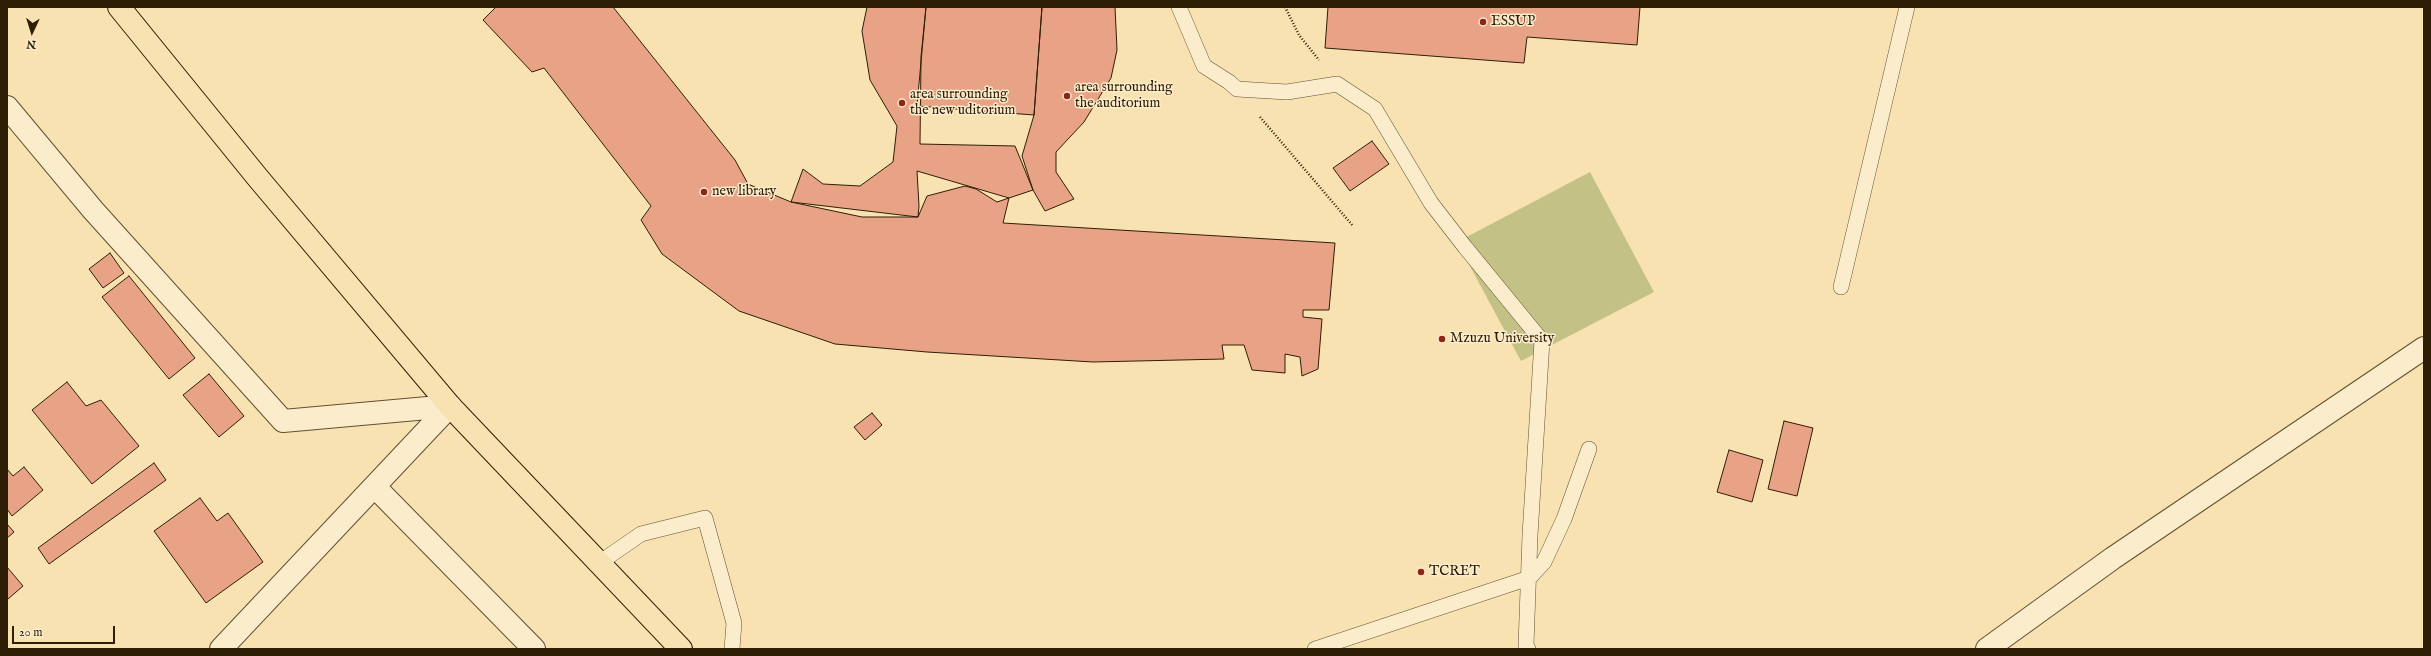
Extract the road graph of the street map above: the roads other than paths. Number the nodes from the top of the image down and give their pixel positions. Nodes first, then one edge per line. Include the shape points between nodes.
1 (119, 7) edge
2 (1179, 7) edge
3 (1907, 7) edge
4 (7, 107) edge
5 (1841, 287) dead end
6 (2424, 348) edge
7 (450, 406) junction
8 (1589, 449) dead end
9 (375, 487) junction
10 (599, 563) junction
11 (1529, 578) junction
12 (1526, 648) edge
13 (221, 649) edge
14 (534, 649) edge
15 (681, 649) edge
16 (732, 649) edge
17 (1315, 649) edge
18 (1987, 649) edge

1 - 7 highway via 258,178
2 - 11 lane via 1204,66 1237,90 1287,92 1337,84 1375,109 1431,203 1542,341
3 - 5 lane
4 - 7 street via 93,210 283,421
6 - 18 street via 2113,558
7 - 9 street
7 - 10 highway
8 - 11 lane via 1564,519 1544,562
9 - 13 street
9 - 14 street
10 - 15 highway
10 - 16 lane via 641,534 705,518 734,623
11 - 12 lane
11 - 17 lane

